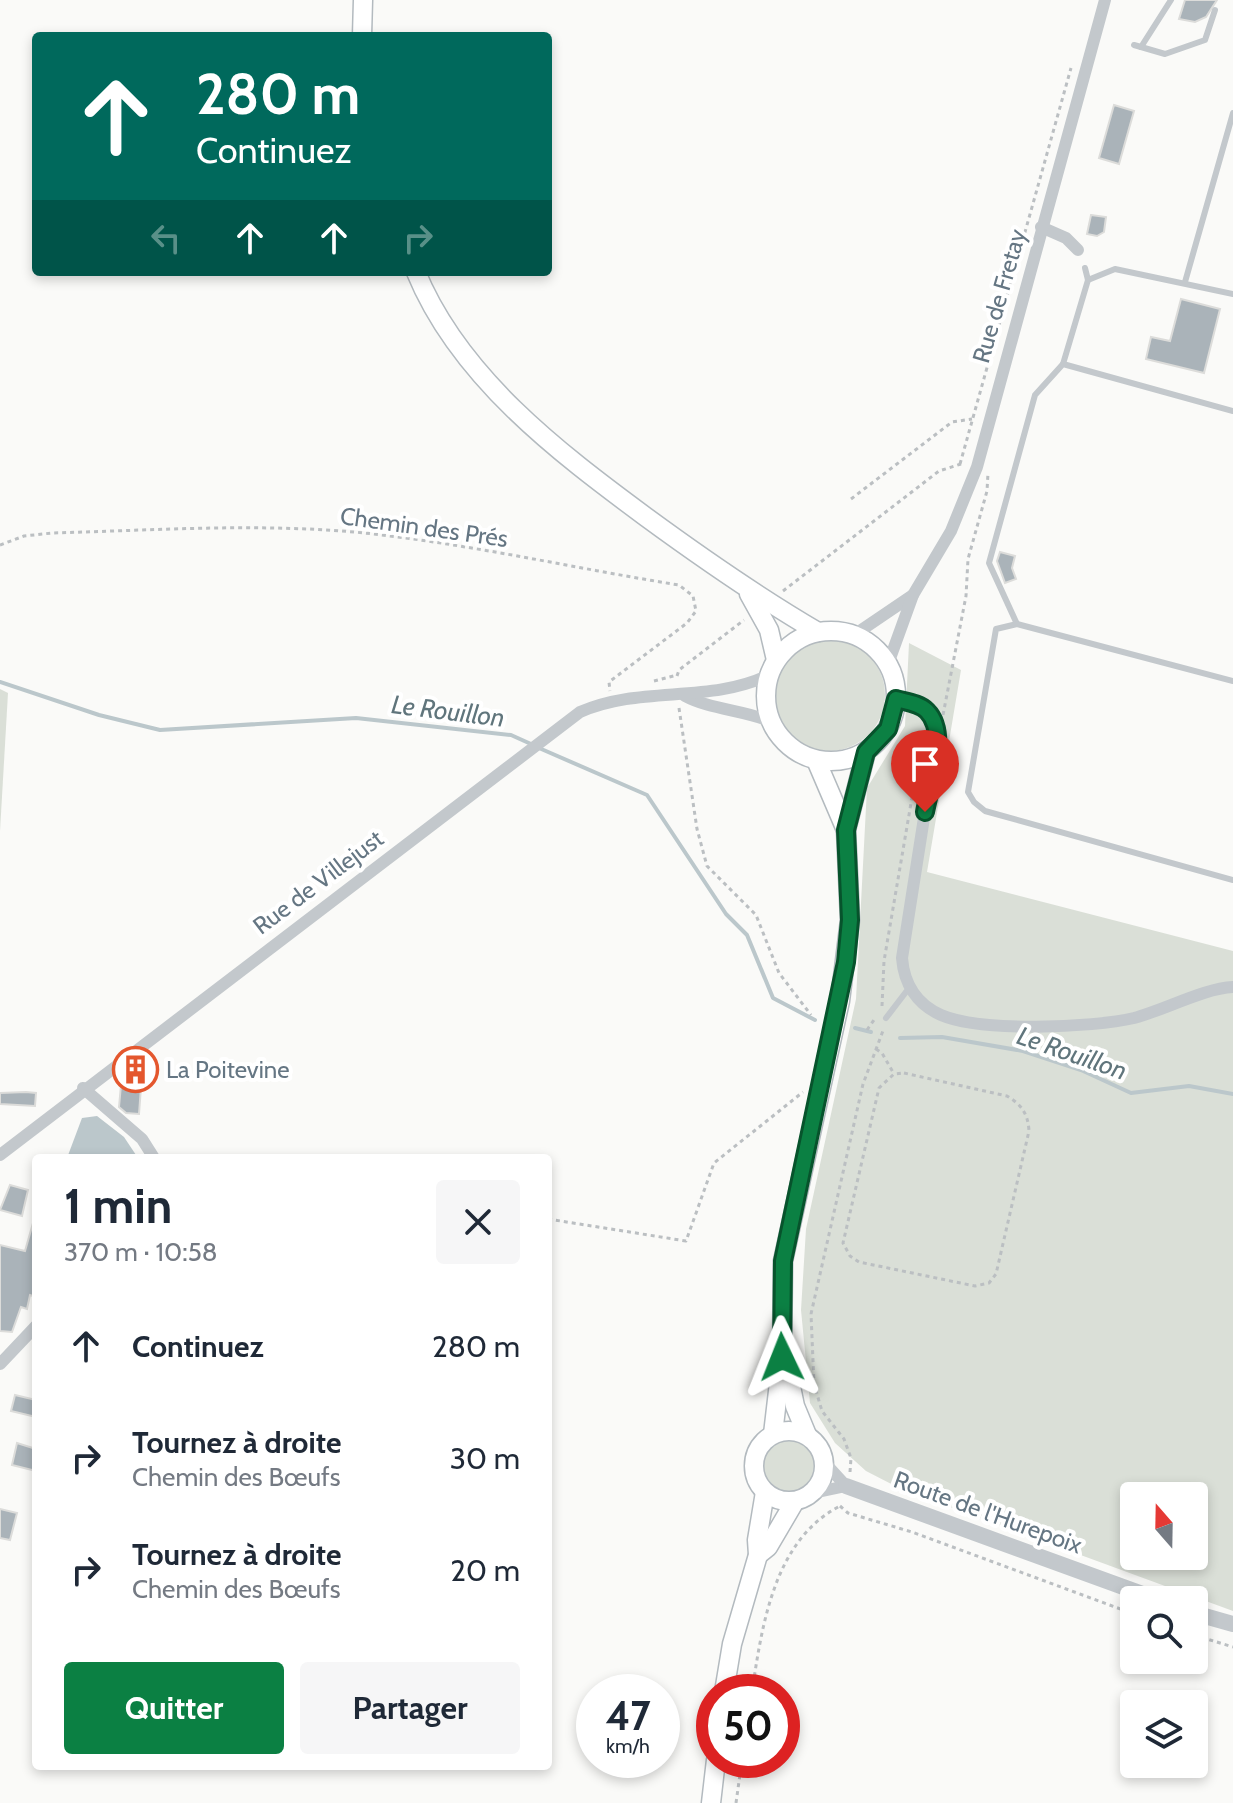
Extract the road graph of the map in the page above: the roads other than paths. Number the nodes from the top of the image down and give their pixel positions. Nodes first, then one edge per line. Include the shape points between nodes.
1 (363, 0) edge
2 (1105, 0) edge
3 (1171, 0) edge
4 (1215, 10) dead end
5 (362, 32) edge
6 (1233, 113) edge
7 (1041, 227) junction
8 (1078, 250) dead end
9 (1085, 268) dead end
10 (418, 276) edge
11 (1088, 280) junction
12 (1185, 282) junction
13 (1233, 294) edge
14 (1063, 364) junction
15 (1233, 411) edge
16 (747, 591) junction
17 (913, 595) junction
18 (1017, 624) junction
19 (818, 632) junction
20 (854, 635) junction
21 (888, 664) junction
22 (772, 668) junction
23 (1233, 681) edge
24 (685, 696) junction
25 (896, 699) junction
26 (770, 721) junction
27 (866, 752) junction
28 (816, 760) junction
29 (846, 830) junction
30 (1233, 880) edge
31 (1233, 987) edge
32 (909, 988) junction
33 (885, 1016) road end
34 (83, 1088) junction
35 (151, 1154) edge
36 (0, 1155) edge
37 (32, 1330) edge
38 (782, 1357) junction
39 (0, 1364) edge
40 (773, 1434) junction
41 (807, 1435) junction
42 (825, 1463) junction
43 (846, 1486) junction
44 (765, 1492) junction
45 (813, 1493) junction
46 (795, 1501) junction
47 (758, 1555) junction
48 (1121, 1586) edge
49 (1208, 1617) edge
50 (1233, 1624) edge
51 (727, 1674) edge
52 (714, 1778) edge
53 (711, 1803) edge

1 - 5 main road
2 - 7 street, Rue de Fretay
3 - 4 lane via 1138,46 1165,54 1205,40
6 - 12 lane
7 - 8 street
7 - 17 street, Rue de Fretay via 982,469
9 - 11 lane
10 - 16 main road via 459,344 504,402 568,459
11 - 12 lane via 1115,269
11 - 14 lane
12 - 13 lane
14 - 15 lane
14 - 18 lane via 1035,395 989,563
16 - 19 main road
16 - 22 main road via 769,630
17 - 20 street, Rue de Fretay
17 - 21 street, Rue de Fretay
18 - 23 lane
18 - 30 lane via 996,629 969,780 974,802 985,811
19 - 20 main road
19 - 22 main road via 787,647
20 - 21 main road
21 - 25 main road
22 - 24 street, Rue de Villejust via 736,688
22 - 26 main road via 765,690
24 - 26 street, Rue de Villejust
24 - 34 street, Rue de Villejust via 612,700 580,712
25 - 27 main road via 888,729
25 - 32 street via 921,706 934,722 936,749 903,937 903,975
26 - 28 main road via 789,746
27 - 28 main road via 842,760
27 - 29 main road
28 - 29 main road
29 - 38 main road via 846,962 783,1261
31 - 32 street via 1131,1019 1064,1027 953,1018 924,1004
32 - 33 lane
34 - 35 street via 142,1139
34 - 36 street, Rue de Villejust
37 - 39 street
38 - 40 main road
38 - 41 main road
40 - 41 main road via 784,1430
40 - 44 main road via 754,1461
41 - 42 main road
42 - 43 street
42 - 45 main road
43 - 45 street
43 - 48 street, Route de l'Hurepoix
44 - 46 main road
44 - 47 main road
45 - 46 main road
46 - 47 main road
47 - 51 main road
49 - 50 street
52 - 53 main road

